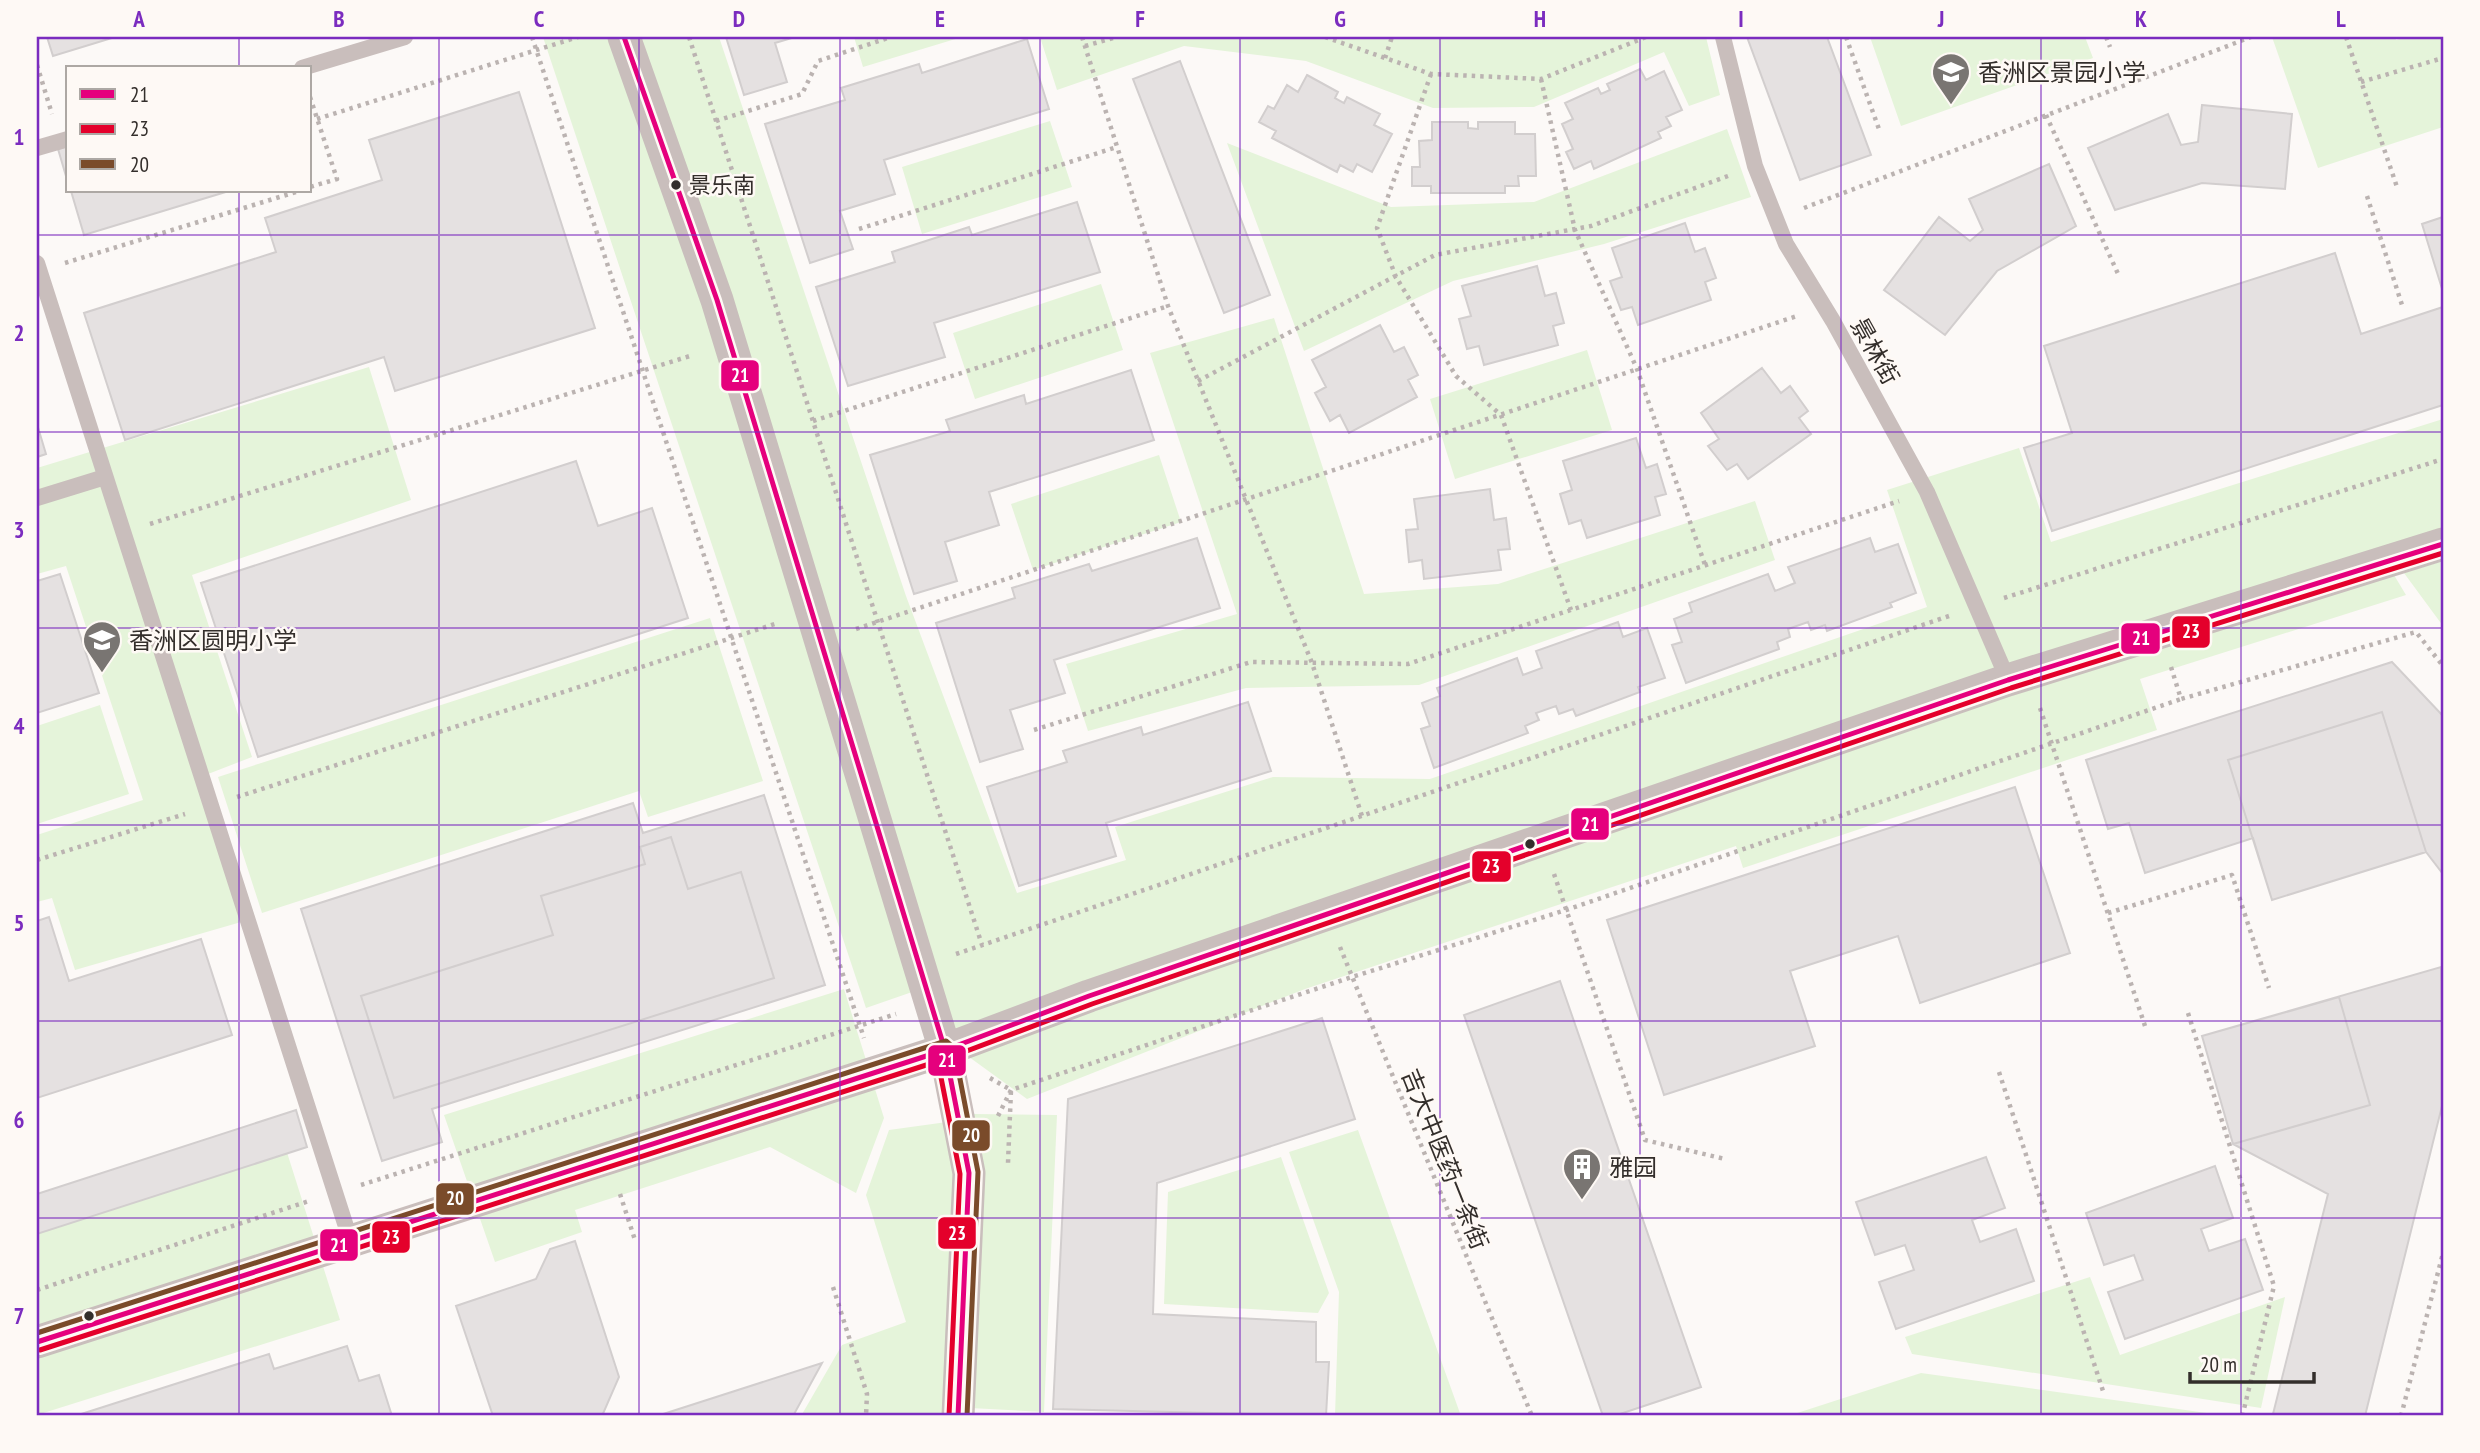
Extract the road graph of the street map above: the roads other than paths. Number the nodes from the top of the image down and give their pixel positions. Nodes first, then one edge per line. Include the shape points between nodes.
1 (405, 37) edge
2 (624, 37) edge
3 (1723, 37) edge
4 (309, 66) edge
5 (65, 140) edge
6 (37, 148) edge
7 (38, 267) edge
8 (104, 477) junction
9 (37, 498) edge
10 (2443, 544) edge
11 (2018, 677) junction
12 (945, 1050) junction
13 (350, 1239) junction
14 (37, 1342) edge
15 (958, 1416) edge

1 - 4 lane
2 - 12 street via 731,343
3 - 11 lane, 景林街 via 1755,166 1786,244 1927,492 1977,607
5 - 6 lane
7 - 8 lane
8 - 9 lane
8 - 13 lane
10 - 11 street
11 - 12 street via 1089,996
12 - 13 street
12 - 15 street via 969,1173
13 - 14 street

